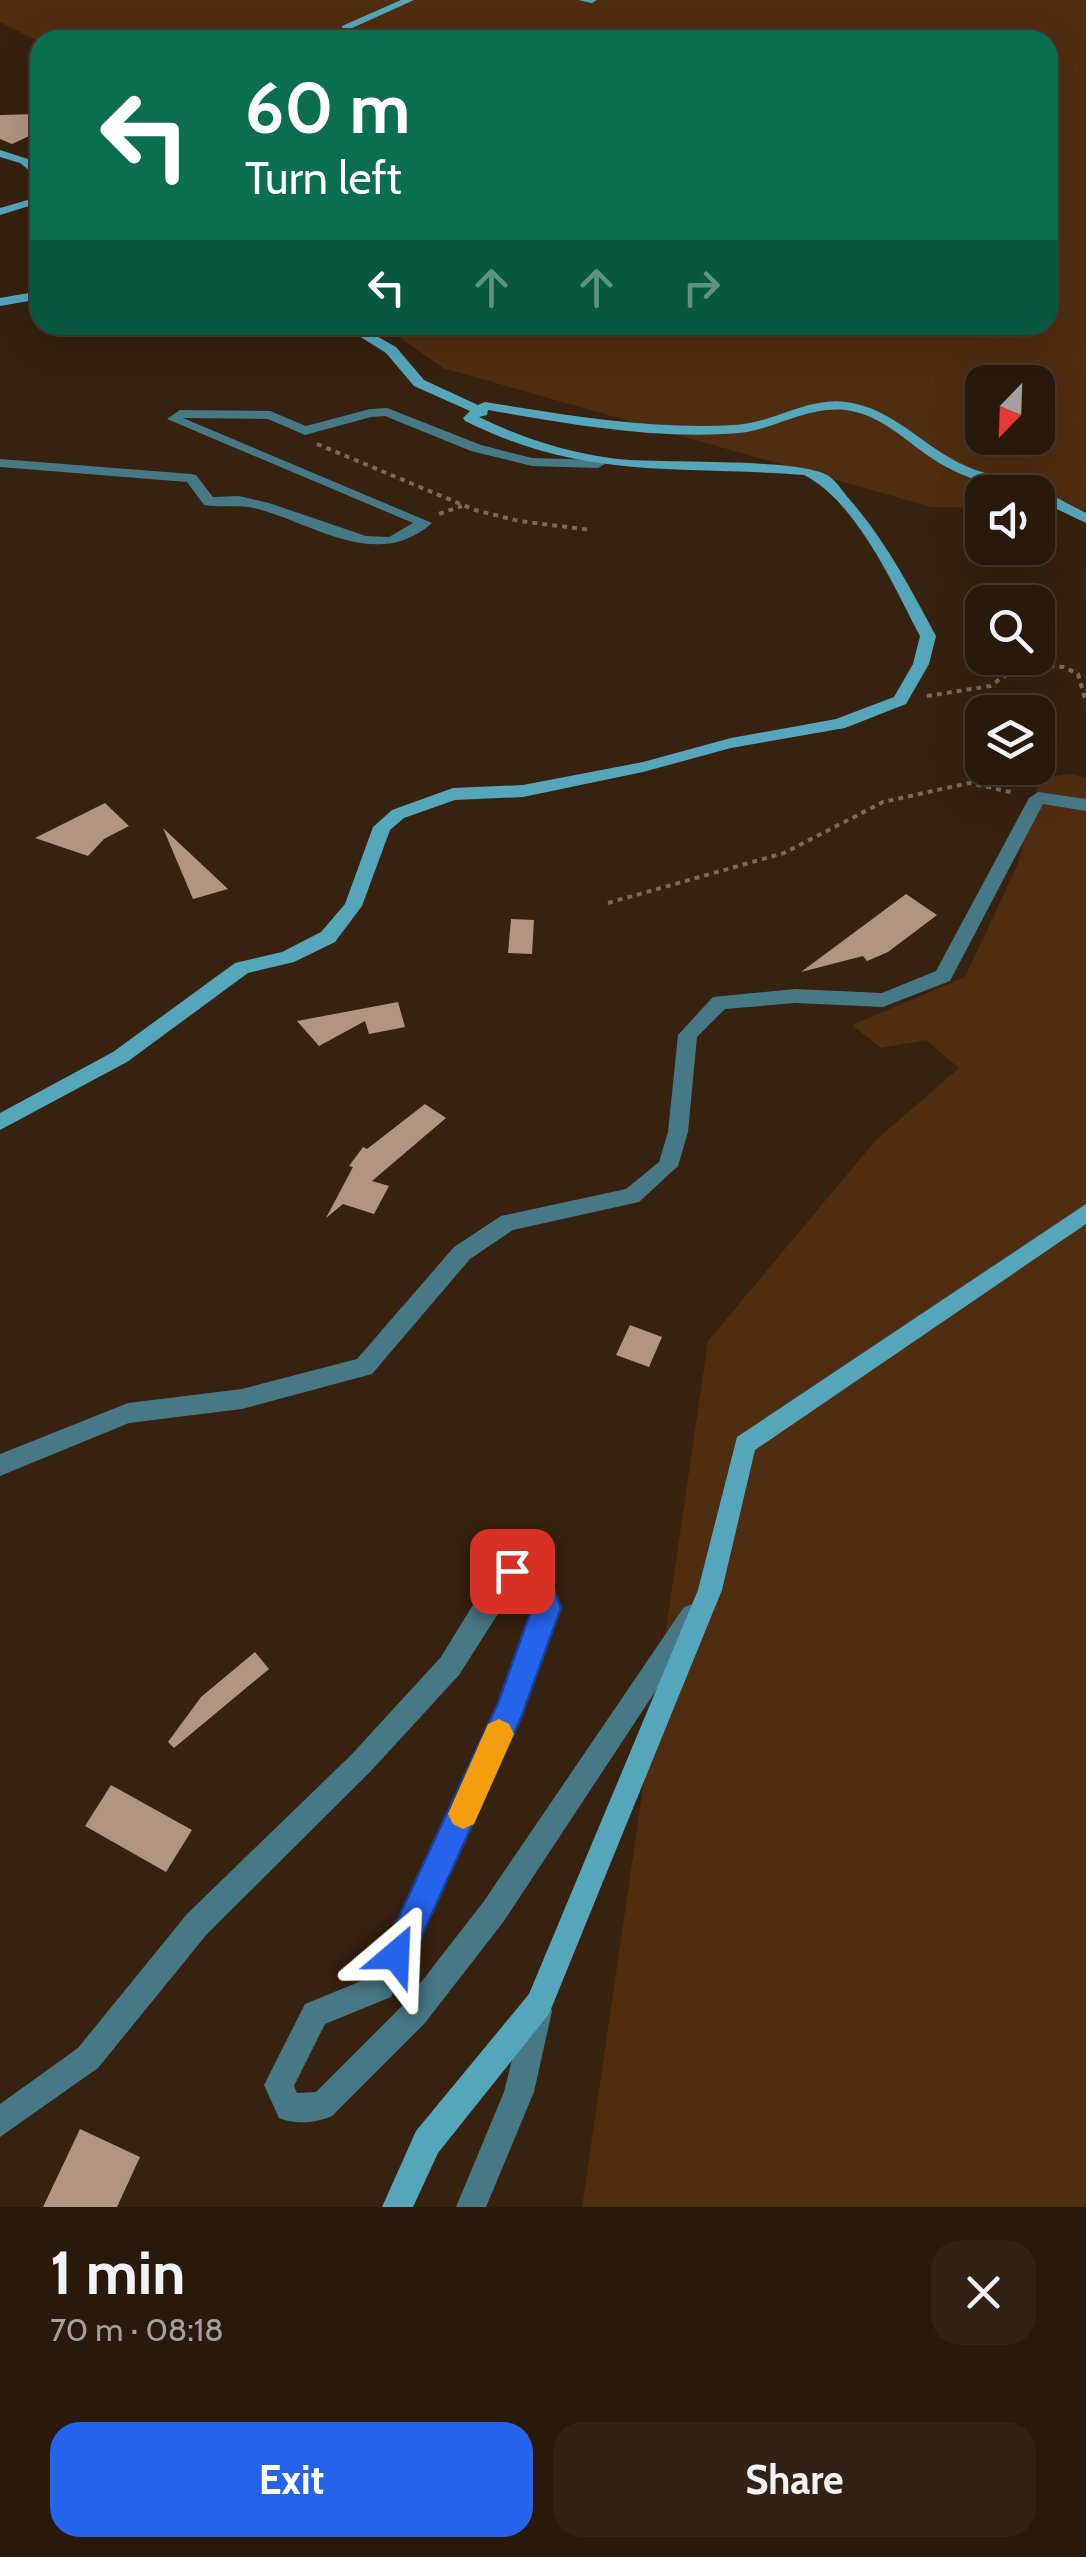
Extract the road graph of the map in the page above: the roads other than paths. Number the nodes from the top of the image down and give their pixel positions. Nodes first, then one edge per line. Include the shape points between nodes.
1 (409, 0) edge
2 (583, 0) edge
3 (592, 0) edge
4 (345, 30) edge
5 (0, 153) edge
6 (30, 167) edge
7 (30, 202) edge
8 (0, 212) edge
9 (30, 297) edge
10 (0, 302) edge
11 (365, 335) edge
12 (482, 412) junction
13 (0, 462) edge
14 (598, 464) junction
15 (977, 475) edge
16 (1055, 503) edge
17 (1086, 518) edge
18 (1086, 805) edge
19 (0, 1122) edge
20 (1086, 1213) edge
21 (0, 1465) edge
22 (710, 1590) junction
23 (539, 2004) junction
24 (0, 2122) edge
25 (396, 2207) edge
26 (472, 2207) edge

1 - 4 main road
2 - 3 main road
5 - 6 main road
7 - 8 main road
9 - 10 main road
11 - 12 main road via 391,350 419,383
12 - 14 main road via 470,418 500,435
12 - 15 main road via 485,406 682,430 742,429 800,410 844,405 894,422 918,446
13 - 14 street via 191,478 209,502 240,500 364,540 392,541 425,523 174,419 270,415 305,431 387,412 476,448 532,462
14 - 19 main road via 781,468 825,480 894,570 928,636 922,664 900,700 839,724 522,791 453,794 398,814 382,827 353,906 328,936 287,957 242,968 120,1058
16 - 17 main road
18 - 21 street via 1038,798 944,976 883,1000 795,996 720,1002 688,1035 668,1166 632,1196 508,1222 462,1253 364,1368 242,1399 128,1413
20 - 22 main road via 746,1444
22 - 23 main road
22 - 24 street via 494,1911 415,2013 322,2106 289,2108 279,2085 316,2014 381,1987 510,1708 546,1608 536,1577 512,1571 450,1666 198,1924 88,2058
23 - 25 main road via 427,2142
23 - 26 street via 519,2092

